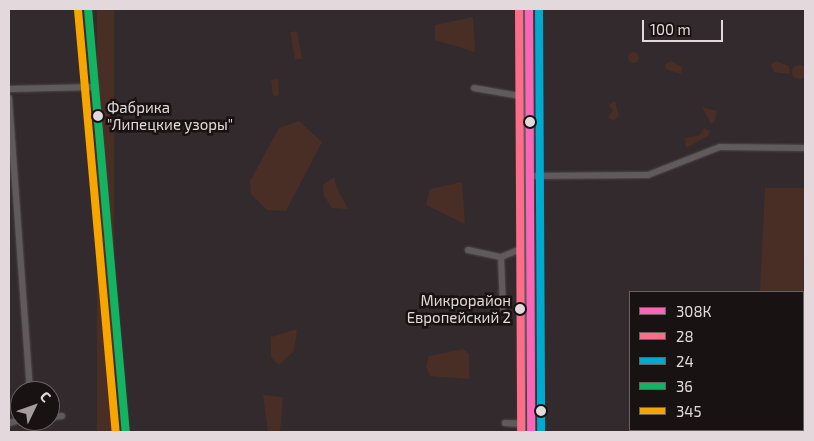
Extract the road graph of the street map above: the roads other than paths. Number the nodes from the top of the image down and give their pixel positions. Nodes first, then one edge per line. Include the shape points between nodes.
1 (88, 9) edge
2 (522, 9) edge
3 (529, 9) edge
4 (96, 87) junction
5 (474, 88) dead end
6 (9, 89) edge
7 (520, 96) junction
8 (9, 98) edge
9 (805, 148) edge
10 (9, 157) edge
11 (529, 176) junction
12 (521, 249) junction
13 (468, 250) dead end
14 (501, 256) junction
15 (503, 309) dead end
16 (29, 381) edge
17 (505, 423) dead end
18 (522, 424) junction
19 (126, 432) edge
20 (522, 432) edge
21 (531, 432) edge

1 - 4 street
2 - 7 street
3 - 11 street
4 - 6 street
4 - 19 street
5 - 7 street
7 - 12 street
8 - 10 street
9 - 11 street via 720,147 648,175
10 - 16 street
11 - 21 street
12 - 14 street
12 - 18 street
13 - 14 street
14 - 15 street
17 - 18 street
18 - 20 street

